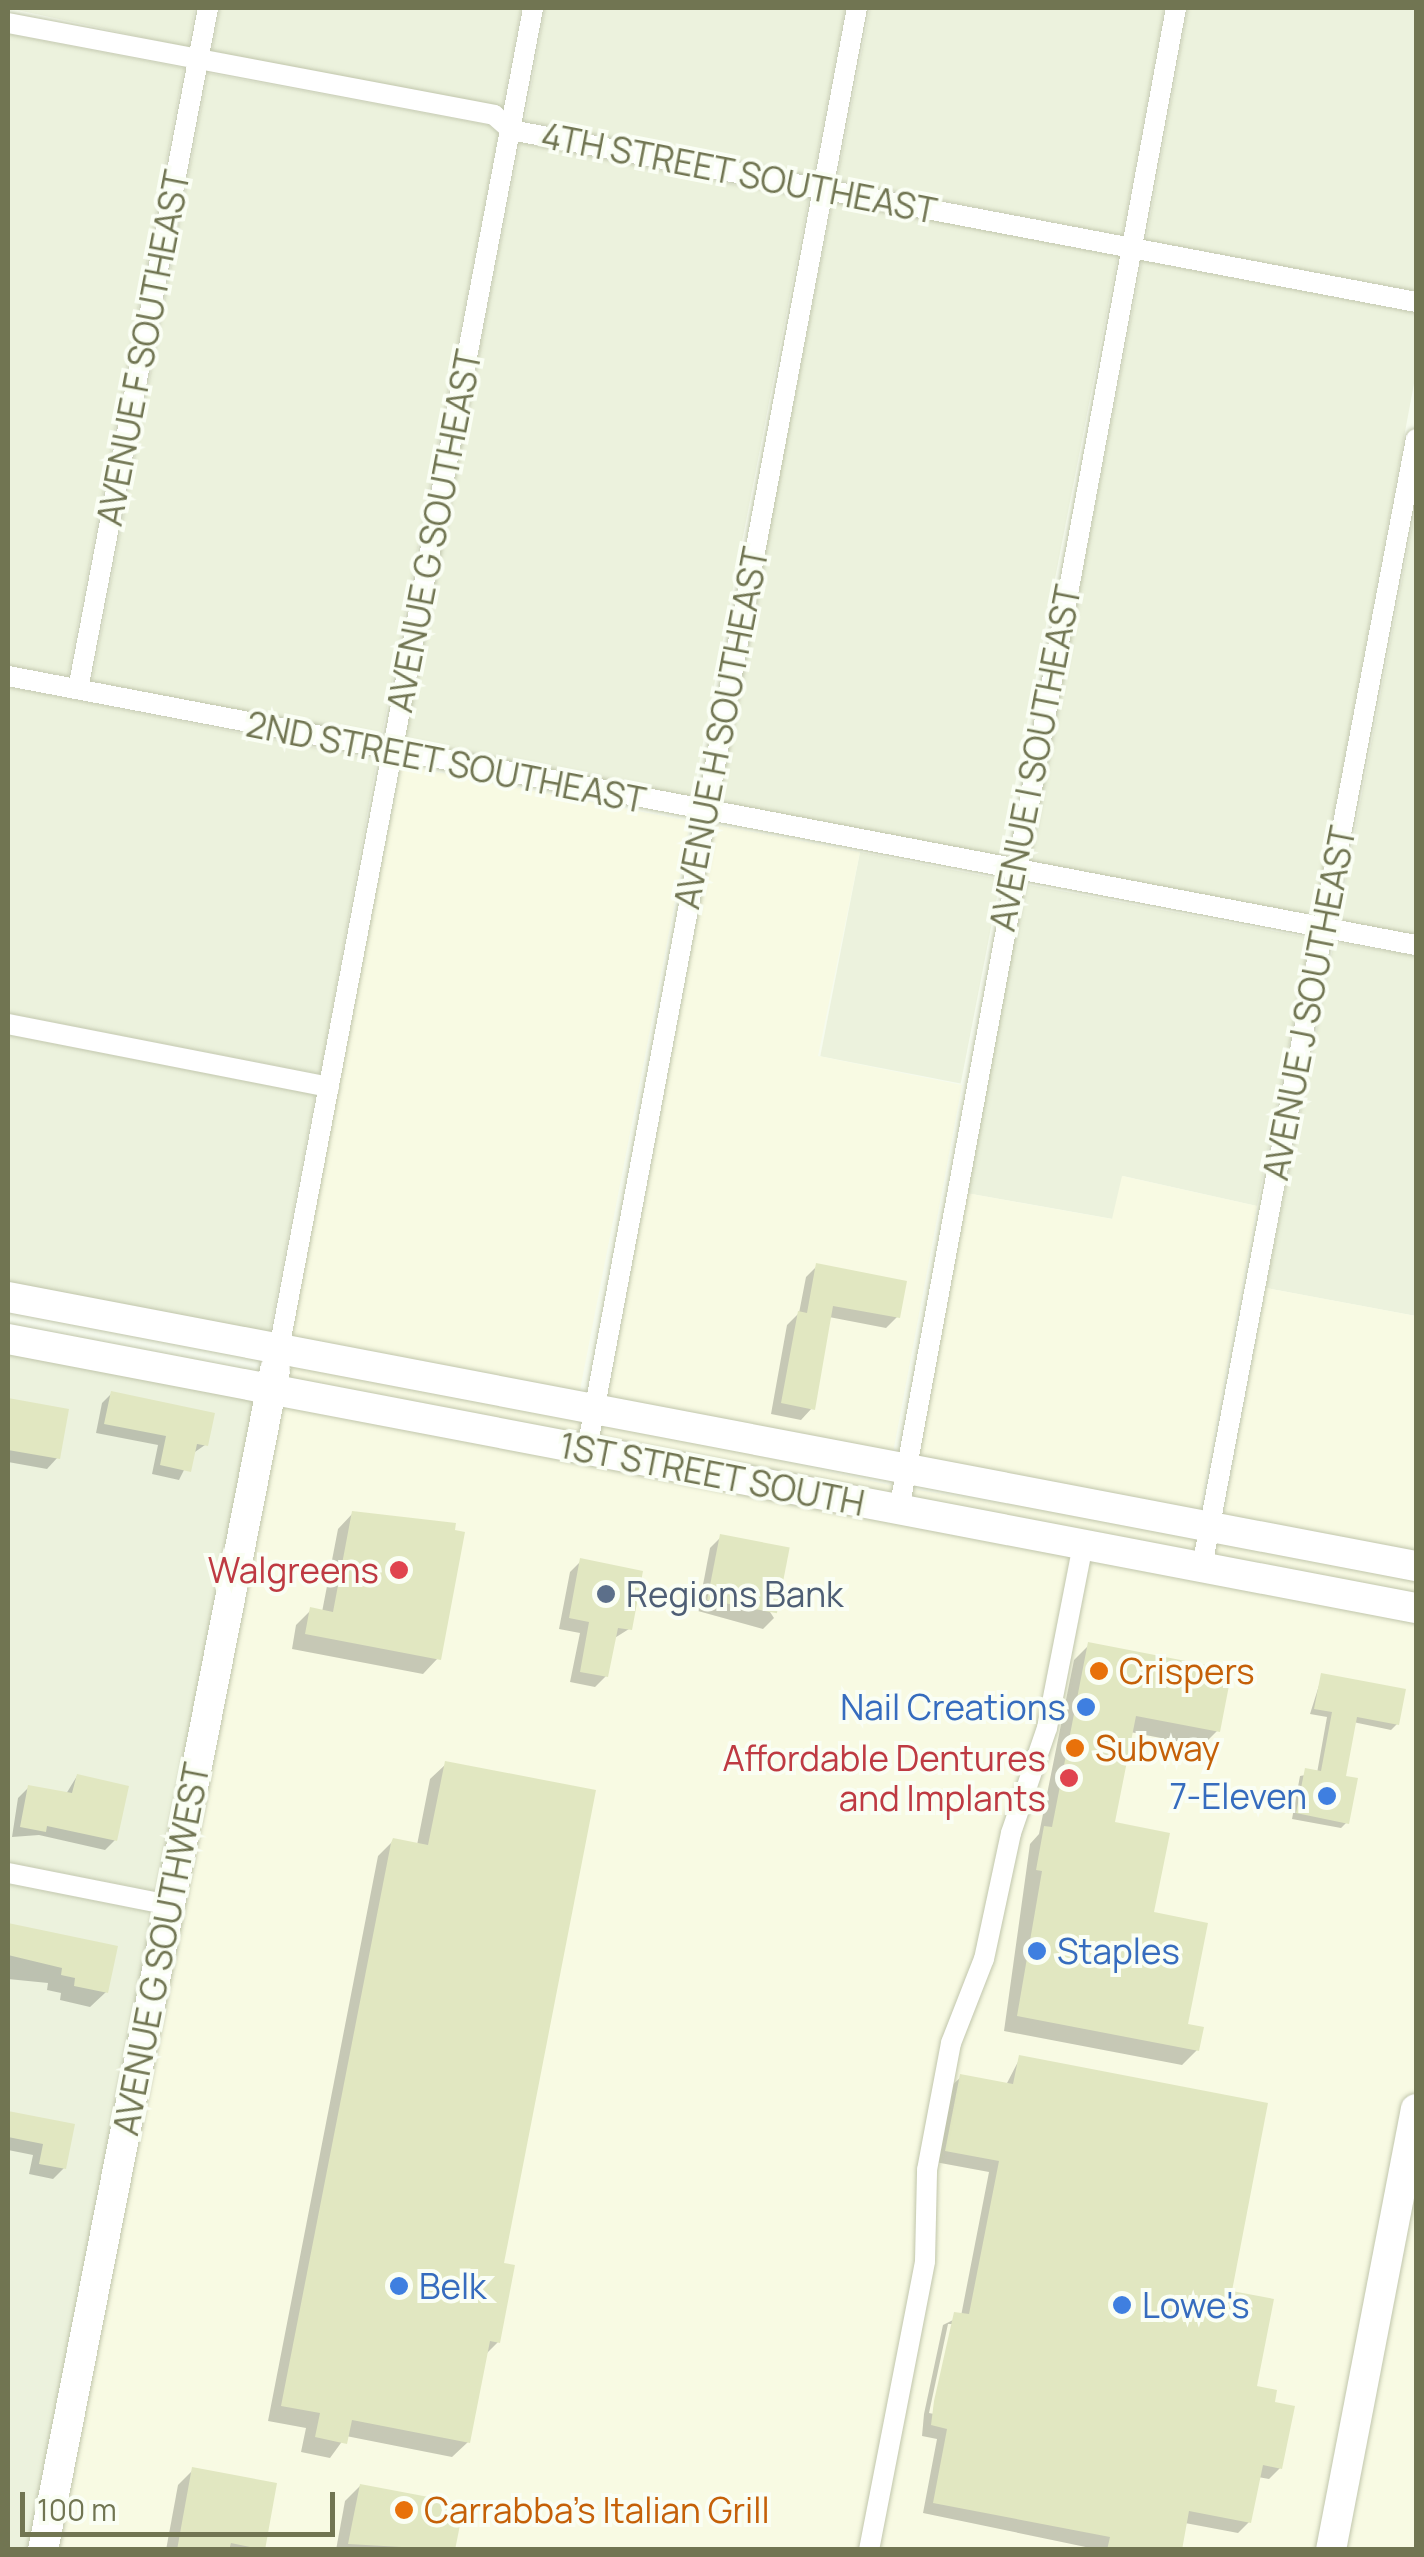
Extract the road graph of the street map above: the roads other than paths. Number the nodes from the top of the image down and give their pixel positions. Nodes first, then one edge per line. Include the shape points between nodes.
1 (208, 8) edge
2 (533, 8) edge
3 (857, 8) edge
4 (1176, 8) edge
5 (8, 23) edge
6 (198, 60) junction
7 (510, 130) junction
8 (823, 188) junction
9 (1132, 248) junction
10 (1416, 302) edge
11 (1416, 438) edge
12 (8, 676) edge
13 (78, 690) junction
14 (391, 752) junction
15 (705, 812) junction
16 (1014, 870) junction
17 (1324, 930) junction
18 (1416, 946) edge
19 (8, 1024) edge
20 (330, 1087) junction
21 (8, 1297) edge
22 (8, 1339) edge
23 (279, 1349) junction
24 (271, 1391) junction
25 (593, 1408) junction
26 (587, 1449) junction
27 (902, 1471) junction
28 (899, 1510) junction
29 (1208, 1527) junction
30 (1083, 1544) junction
31 (1416, 1566) edge
32 (1202, 1567) junction
33 (1416, 1608) edge
34 (8, 1873) edge
35 (170, 1905) junction
36 (1416, 2108) edge
37 (43, 2550) edge
38 (870, 2550) edge
39 (1331, 2550) edge

1 - 6 street, AVENUE F SOUTHEAST
2 - 7 street, AVENUE G SOUTHEAST
3 - 8 street, AVENUE H SOUTHEAST
4 - 9 street, AVENUE I SOUTHEAST
5 - 6 street, 4TH STREET SOUTHEAST
6 - 7 street, 4TH STREET SOUTHEAST via 494,116
6 - 13 street, AVENUE F SOUTHEAST
7 - 8 street, 4TH STREET SOUTHEAST
7 - 14 street, AVENUE G SOUTHEAST
8 - 9 street, 4TH STREET SOUTHEAST
8 - 15 street, AVENUE H SOUTHEAST
9 - 10 street, 4TH STREET SOUTHEAST
9 - 16 street, AVENUE I SOUTHEAST
11 - 17 street, AVENUE J SOUTHEAST
12 - 13 street, 2ND STREET SOUTHEAST
13 - 14 street, 2ND STREET SOUTHEAST
14 - 15 street, 2ND STREET SOUTHEAST
14 - 20 street, AVENUE G SOUTHEAST
15 - 16 street, 2ND STREET SOUTHEAST
15 - 25 street, AVENUE H SOUTHEAST
16 - 17 street, 2ND STREET SOUTHEAST
16 - 27 street, AVENUE I SOUTHEAST
17 - 18 street, 2ND STREET SOUTHEAST
17 - 29 street, AVENUE J SOUTHEAST
19 - 20 street
20 - 23 street, AVENUE G SOUTHEAST
21 - 23 main road, 1ST STREET SOUTH
22 - 24 main road, 1ST STREET SOUTH
23 - 24 main road, AVENUE G SOUTHWEST
23 - 25 main road, 1ST STREET SOUTH
24 - 26 main road, 1ST STREET SOUTH
24 - 35 main road, AVENUE G SOUTHWEST
25 - 26 street, AVENUE H SOUTHEAST
25 - 27 main road, 1ST STREET SOUTH
26 - 28 main road, 1ST STREET SOUTH
27 - 28 street, AVENUE I SOUTHEAST
27 - 29 main road, 1ST STREET SOUTH
28 - 30 main road, 1ST STREET SOUTH
29 - 31 main road, 1ST STREET SOUTH
29 - 32 street, AVENUE J SOUTHEAST
30 - 32 main road, 1ST STREET SOUTH
30 - 38 street via 1047,1728 1011,1833 984,1959 951,2043 927,2170 926,2262
32 - 33 main road, 1ST STREET SOUTH
34 - 35 street
35 - 37 main road, AVENUE G SOUTHWEST
36 - 39 main road

